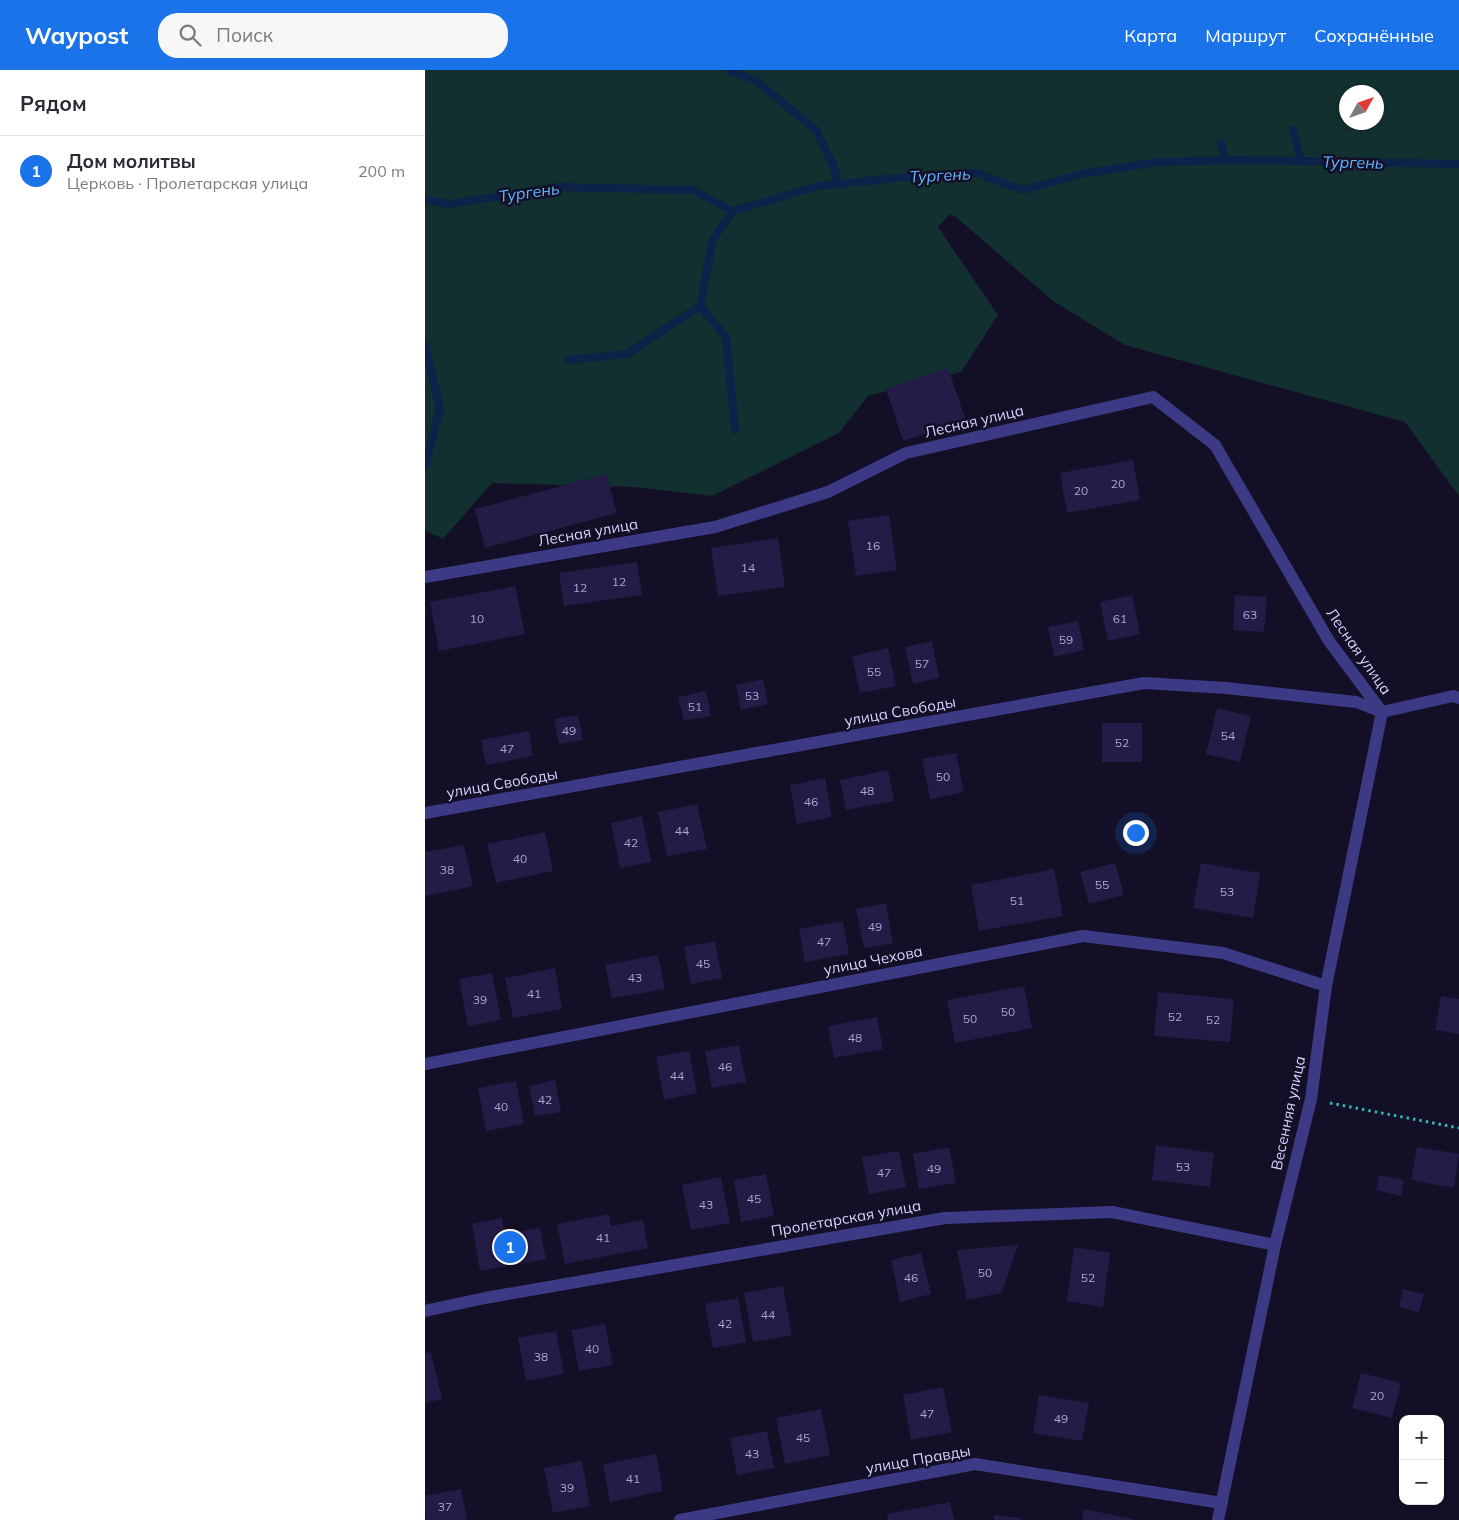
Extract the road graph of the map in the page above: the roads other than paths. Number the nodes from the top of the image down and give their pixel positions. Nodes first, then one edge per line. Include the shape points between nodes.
1 (425, 577) edge
2 (1459, 698) edge
3 (1382, 712) junction
4 (425, 813) edge
5 (1327, 986) junction
6 (425, 1064) edge
7 (1275, 1245) junction
8 (425, 1311) edge
9 (1222, 1503) junction
10 (680, 1520) edge
11 (1218, 1520) edge

1 - 3 street, Лесная улица via 715,526 828,492 906,453 1153,397 1215,445 1329,641
2 - 3 street via 1453,696
3 - 4 street, улица Свободы via 1356,702 1144,683
3 - 5 street, Весенняя улица
5 - 6 street, улица Чехова via 1223,953 1083,936
5 - 7 street, Весенняя улица via 1311,1100
7 - 8 street, Пролетарская улица via 1112,1212 945,1218
7 - 9 street, Весенняя улица
9 - 10 street, улица Правды via 975,1464
9 - 11 street, Весенняя улица

